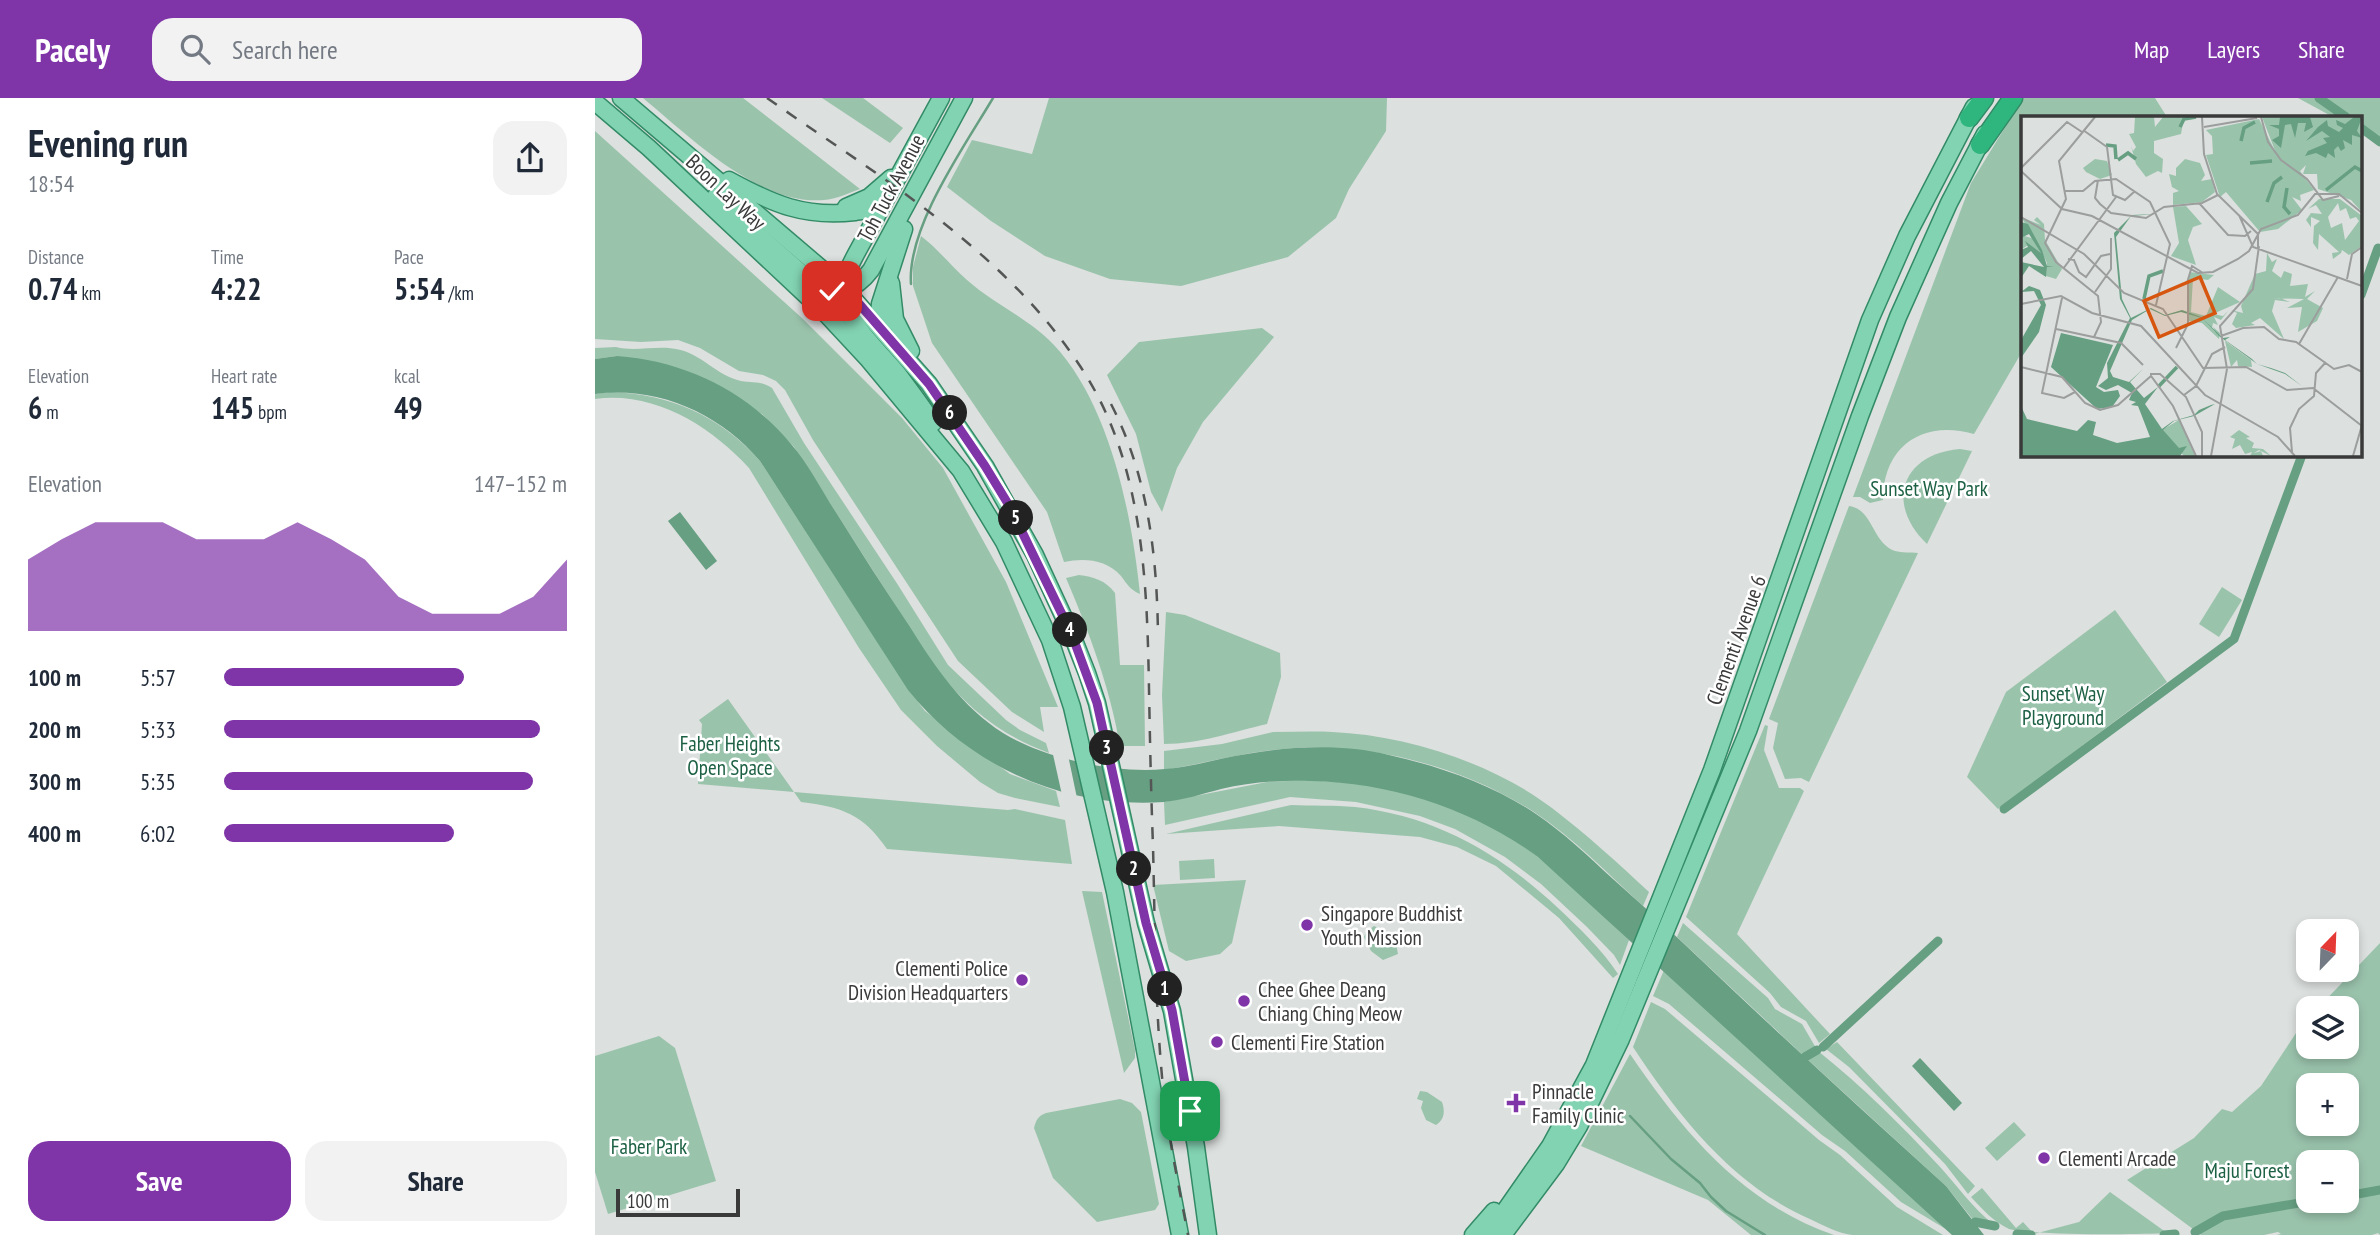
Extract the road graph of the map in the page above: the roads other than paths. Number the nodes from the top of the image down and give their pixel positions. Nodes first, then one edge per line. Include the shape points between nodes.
1 (621, 98) edge
2 (941, 98) edge
3 (964, 98) edge
4 (1977, 98) edge
5 (1984, 98) edge
6 (2005, 98) edge
7 (2013, 98) edge
8 (595, 102) edge
9 (1969, 118) junction
10 (1980, 145) junction
11 (649, 148) junction
12 (696, 162) junction
13 (905, 162) junction
14 (926, 171) junction
15 (887, 196) junction
16 (805, 212) junction
17 (896, 249) junction
18 (844, 289) junction
19 (884, 330) junction
20 (929, 384) junction
21 (961, 471) junction
22 (1587, 1095) junction
23 (1552, 1171) junction
24 (1533, 1172) junction
25 (1180, 1235) edge
26 (1208, 1235) edge
27 (1473, 1235) edge
28 (1488, 1235) edge
29 (1503, 1235) edge
30 (1515, 1235) edge

1 - 12 main road, Boon Lay Way
2 - 13 main road, Toh Tuck Avenue
3 - 14 main road, Toh Tuck Avenue
4 - 9 main road, Clementi Avenue 6
5 - 9 highway
6 - 10 main road, Clementi Avenue 6
7 - 10 highway
8 - 11 main road, Boon Lay Way
9 - 22 main road, Clementi Avenue 6 via 1907,236 1870,320 1769,613
10 - 22 main road, Clementi Avenue 6 via 1898,317 1750,724 1621,1039
11 - 18 main road via 699,184 814,285
11 - 21 main road, Boon Lay Way via 827,314
12 - 16 main road via 773,203
12 - 18 main road, Boon Lay Way
13 - 15 main road, Toh Tuck Avenue
13 - 16 main road via 861,202
14 - 17 main road
14 - 18 main road, Toh Tuck Avenue via 871,270
15 - 16 main road via 878,207 868,210
15 - 18 main road, Toh Tuck Avenue via 846,273
17 - 19 main road via 879,310
17 - 20 main road via 892,307 898,329
18 - 19 main road, Boon Lay Way
18 - 21 main road via 851,318 916,398
19 - 20 main road, Boon Lay Way
20 - 26 main road via 1010,507 1072,635 1097,703 1179,1045
21 - 25 main road via 1028,590 1072,708 1115,892
22 - 23 main road, Clementi Avenue 6
22 - 24 main road, Clementi Avenue 6
23 - 29 main road, Clementi Avenue 6
23 - 30 main road, Clementi Avenue 6
24 - 27 main road, Clementi Avenue 6
24 - 28 main road, Clementi Avenue 6

